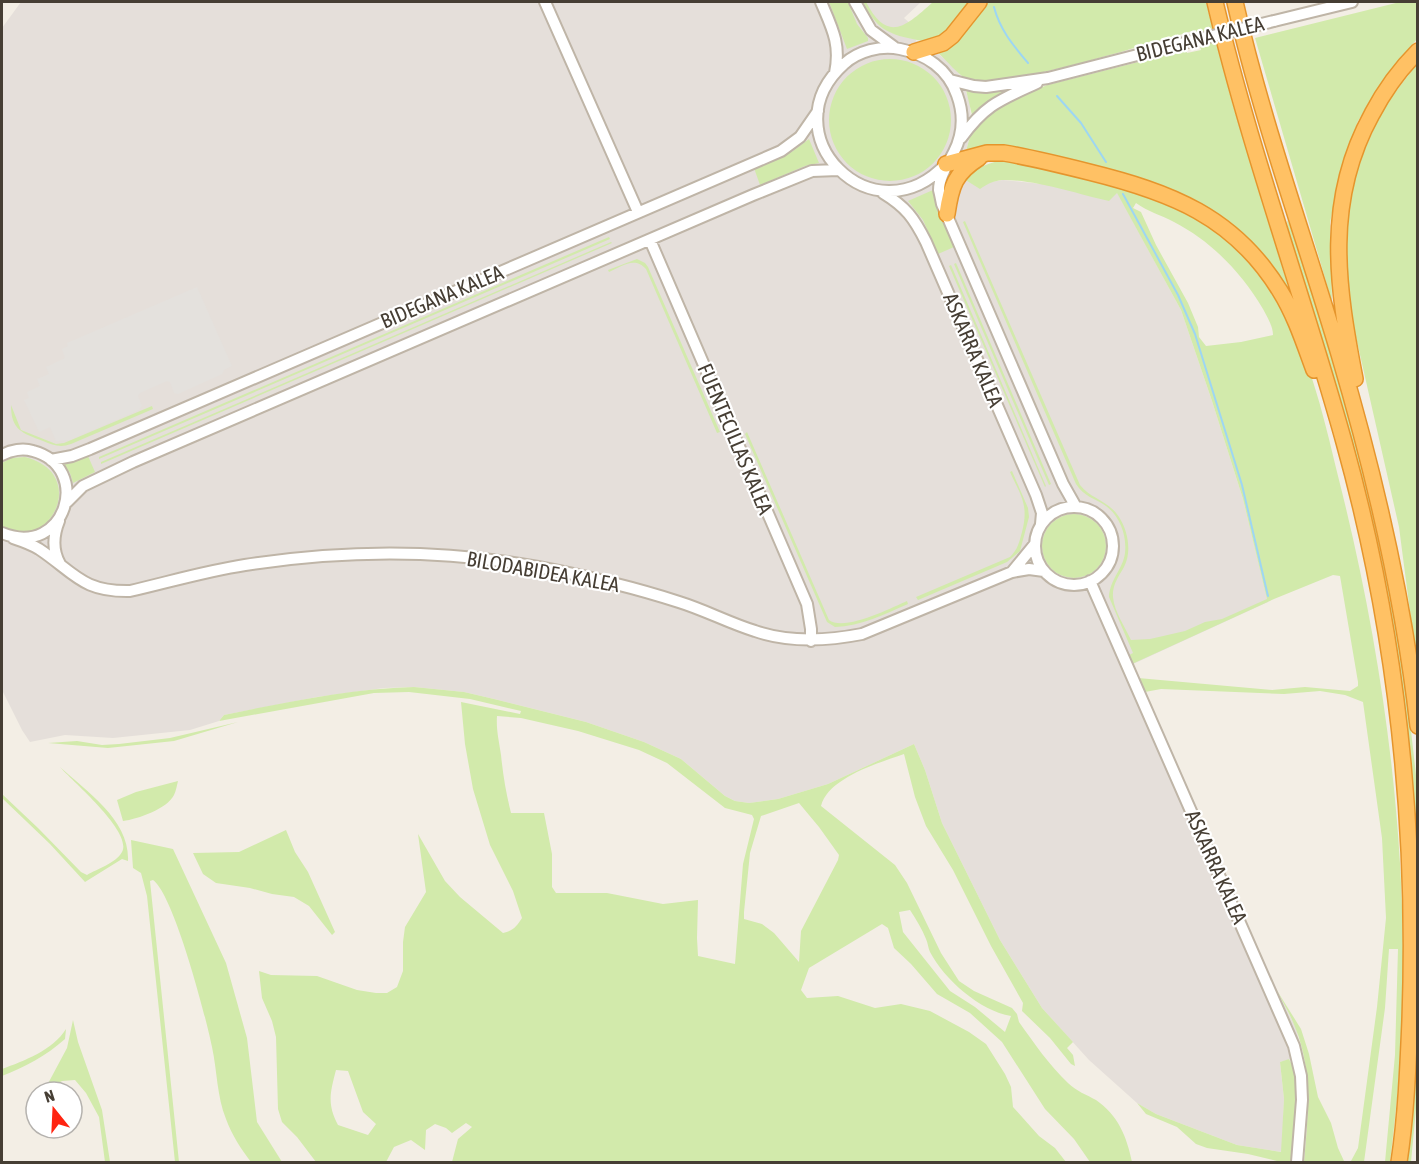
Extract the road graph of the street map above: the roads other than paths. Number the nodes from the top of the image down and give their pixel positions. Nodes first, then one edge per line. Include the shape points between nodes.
1 (545, 2) edge
2 (821, 2) edge
3 (855, 2) edge
4 (980, 2) edge
5 (1215, 2) edge
6 (1235, 2) edge
7 (1352, 2) edge
8 (894, 48) junction
9 (1418, 51) edge
10 (914, 52) junction
11 (835, 73) junction
12 (1048, 78) junction
13 (950, 80) junction
14 (818, 111) junction
15 (959, 140) junction
16 (987, 153) junction
17 (946, 164) junction
18 (838, 170) junction
19 (880, 191) junction
20 (638, 212) junction
21 (947, 214) junction
22 (650, 240) junction
23 (1345, 443) junction
24 (2, 455) edge
25 (51, 460) junction
26 (1378, 500) junction
27 (67, 501) junction
28 (1076, 507) junction
29 (60, 519) junction
30 (1041, 524) junction
31 (2, 533) edge
32 (13, 538) junction
33 (1035, 544) junction
34 (61, 567) junction
35 (1044, 571) junction
36 (1012, 572) junction
37 (1090, 581) junction
38 (811, 641) junction
39 (1418, 726) edge
40 (1297, 1162) edge
41 (1399, 1162) edge

1 - 20 street
2 - 11 street via 837,43
3 - 8 street via 871,30
4 - 10 highway via 943,43
5 - 23 highway via 1255,151
6 - 26 highway via 1266,122 1338,352
7 - 12 street, BIDEGANA KALEA, bridge
8 - 10 street
8 - 11 street via 861,53
9 - 26 highway via 1396,75 1368,121 1356,147 1340,207 1343,318
10 - 13 street via 928,58
11 - 14 street
12 - 13 street, BIDEGANA KALEA via 986,87
12 - 15 street, BIDEGANA KALEA via 981,112
13 - 15 street via 960,103
14 - 18 street via 821,143
14 - 20 street, BIDEGANA KALEA via 789,146
15 - 17 street
16 - 17 highway
16 - 21 highway via 959,174
16 - 23 highway via 1028,157 1135,183 1180,200 1216,222 1256,258 1281,292
17 - 19 street via 917,186
17 - 21 street, ASKARRA KALEA via 939,188
18 - 19 street via 858,184
18 - 22 street, BIDEGANA KALEA via 803,174
19 - 30 street, ASKARRA KALEA via 911,214 926,242 1036,495
20 - 25 street, BIDEGANA KALEA via 90,449
21 - 28 street, ASKARRA KALEA
22 - 27 street, BIDEGANA KALEA via 132,462 83,486
22 - 38 street, FUENTECILLAS KALEA via 807,604
23 - 41 highway via 1369,547 1402,755 1411,986
24 - 25 street via 30,450
25 - 27 street via 64,479
26 - 39 highway
27 - 29 street
28 - 30 street via 1056,511
28 - 37 street via 1100,516 1113,539 1109,564
29 - 32 street via 34,537
29 - 34 street via 54,544
30 - 33 street
31 - 32 street, BILODABIDEA KALEA
32 - 34 street, BILODABIDEA KALEA via 38,548
33 - 35 street
33 - 36 street, BILODABIDEA KALEA
34 - 38 street, BILODABIDEA KALEA via 85,583 130,591 215,571 295,559 362,554 466,557 536,566 611,582 687,604 756,632
35 - 36 street, BILODABIDEA KALEA
35 - 37 street via 1070,585
36 - 38 street, BILODABIDEA KALEA via 882,627 838,639
37 - 40 street, ASKARRA KALEA via 1294,1046 1302,1100

